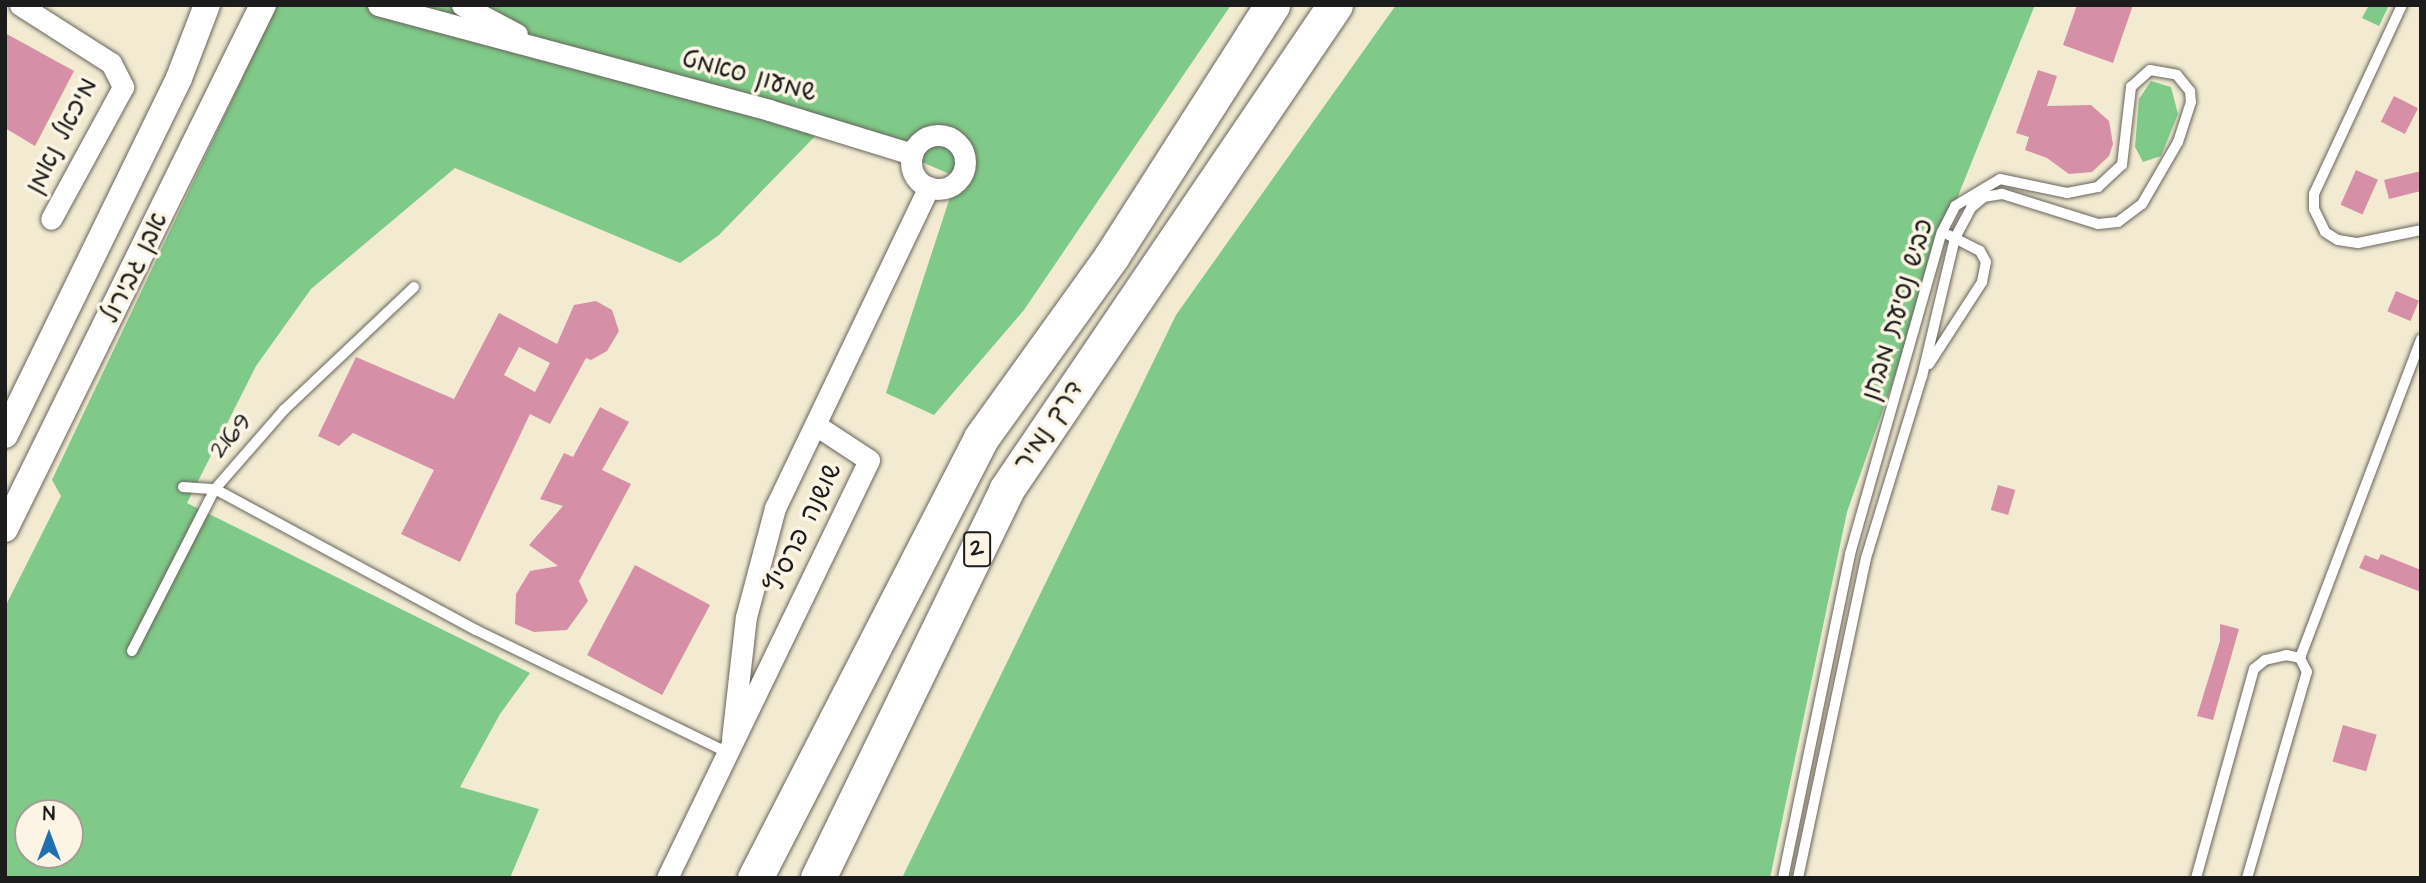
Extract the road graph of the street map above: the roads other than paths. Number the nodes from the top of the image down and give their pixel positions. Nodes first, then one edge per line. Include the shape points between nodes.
1 (20, 5) edge
2 (207, 5) edge
3 (262, 5) edge
4 (379, 5) edge
5 (462, 5) edge
6 (1272, 5) edge
7 (1335, 5) edge
8 (2402, 5) edge
9 (570, 57) junction
10 (912, 154) junction
11 (929, 187) junction
12 (51, 219) dead end
13 (2421, 230) edge
14 (1942, 232) junction
15 (1955, 238) junction
16 (414, 287) dead end
17 (2421, 339) edge
18 (1922, 376) junction
19 (817, 426) junction
20 (5, 435) edge
21 (183, 486) dead end
22 (215, 489) junction
23 (5, 528) edge
24 (132, 651) dead end
25 (2300, 659) junction
26 (729, 746) junction
27 (667, 878) edge
28 (755, 878) edge
29 (818, 878) edge
30 (1783, 878) edge
31 (1798, 878) edge
32 (2196, 878) edge
33 (2247, 878) edge

1 - 12 street, מיכאל נאמן via 111,62 123,87
2 - 20 street, אבן גבירול via 179,78
3 - 23 street, אבן גבירול
4 - 9 street, שמעון סאמט
5 - 9 street, שמעון סאמט
6 - 28 highway, דרך נמיר / 2 via 1111,257 981,439
7 - 29 highway, דרך נמיר / 2 via 1006,490
8 - 13 lane via 2314,194 2314,209 2325,232 2338,240 2358,243
9 - 10 street, שמעון סאמט
10 - 11 street via 913,171
10 - 11 street via 922,140 939,135 962,148 965,165 957,181
11 - 19 street, שושנה פרסיץ
14 - 15 lane
14 - 15 lane, כביש נסיעת מבחן via 1955,206 2000,179 2067,193 2098,187 2122,165 2127,100 2137,79 2150,70 2165,71 2184,81 2190,91 2190,110 2166,169 2142,204 2118,222 2098,224 2002,194 1984,197 1971,208
14 - 30 lane, כביש נסיעת מבחן via 1850,554
15 - 18 lane, כביש נסיעת מבחן
15 - 18 lane via 1980,251 1986,262 1982,282
16 - 22 lane, 2169 via 284,410
17 - 25 lane
18 - 31 lane, כביש נסיעת מבחן via 1866,558
19 - 26 street via 775,508 746,618
19 - 26 street, שושנה פרסיץ via 869,460
21 - 22 lane
22 - 24 lane, 2169
22 - 26 lane via 475,629
25 - 32 lane via 2286,655 2265,660 2254,669
25 - 33 lane via 2307,672
26 - 27 street, שושנה פרסיץ

